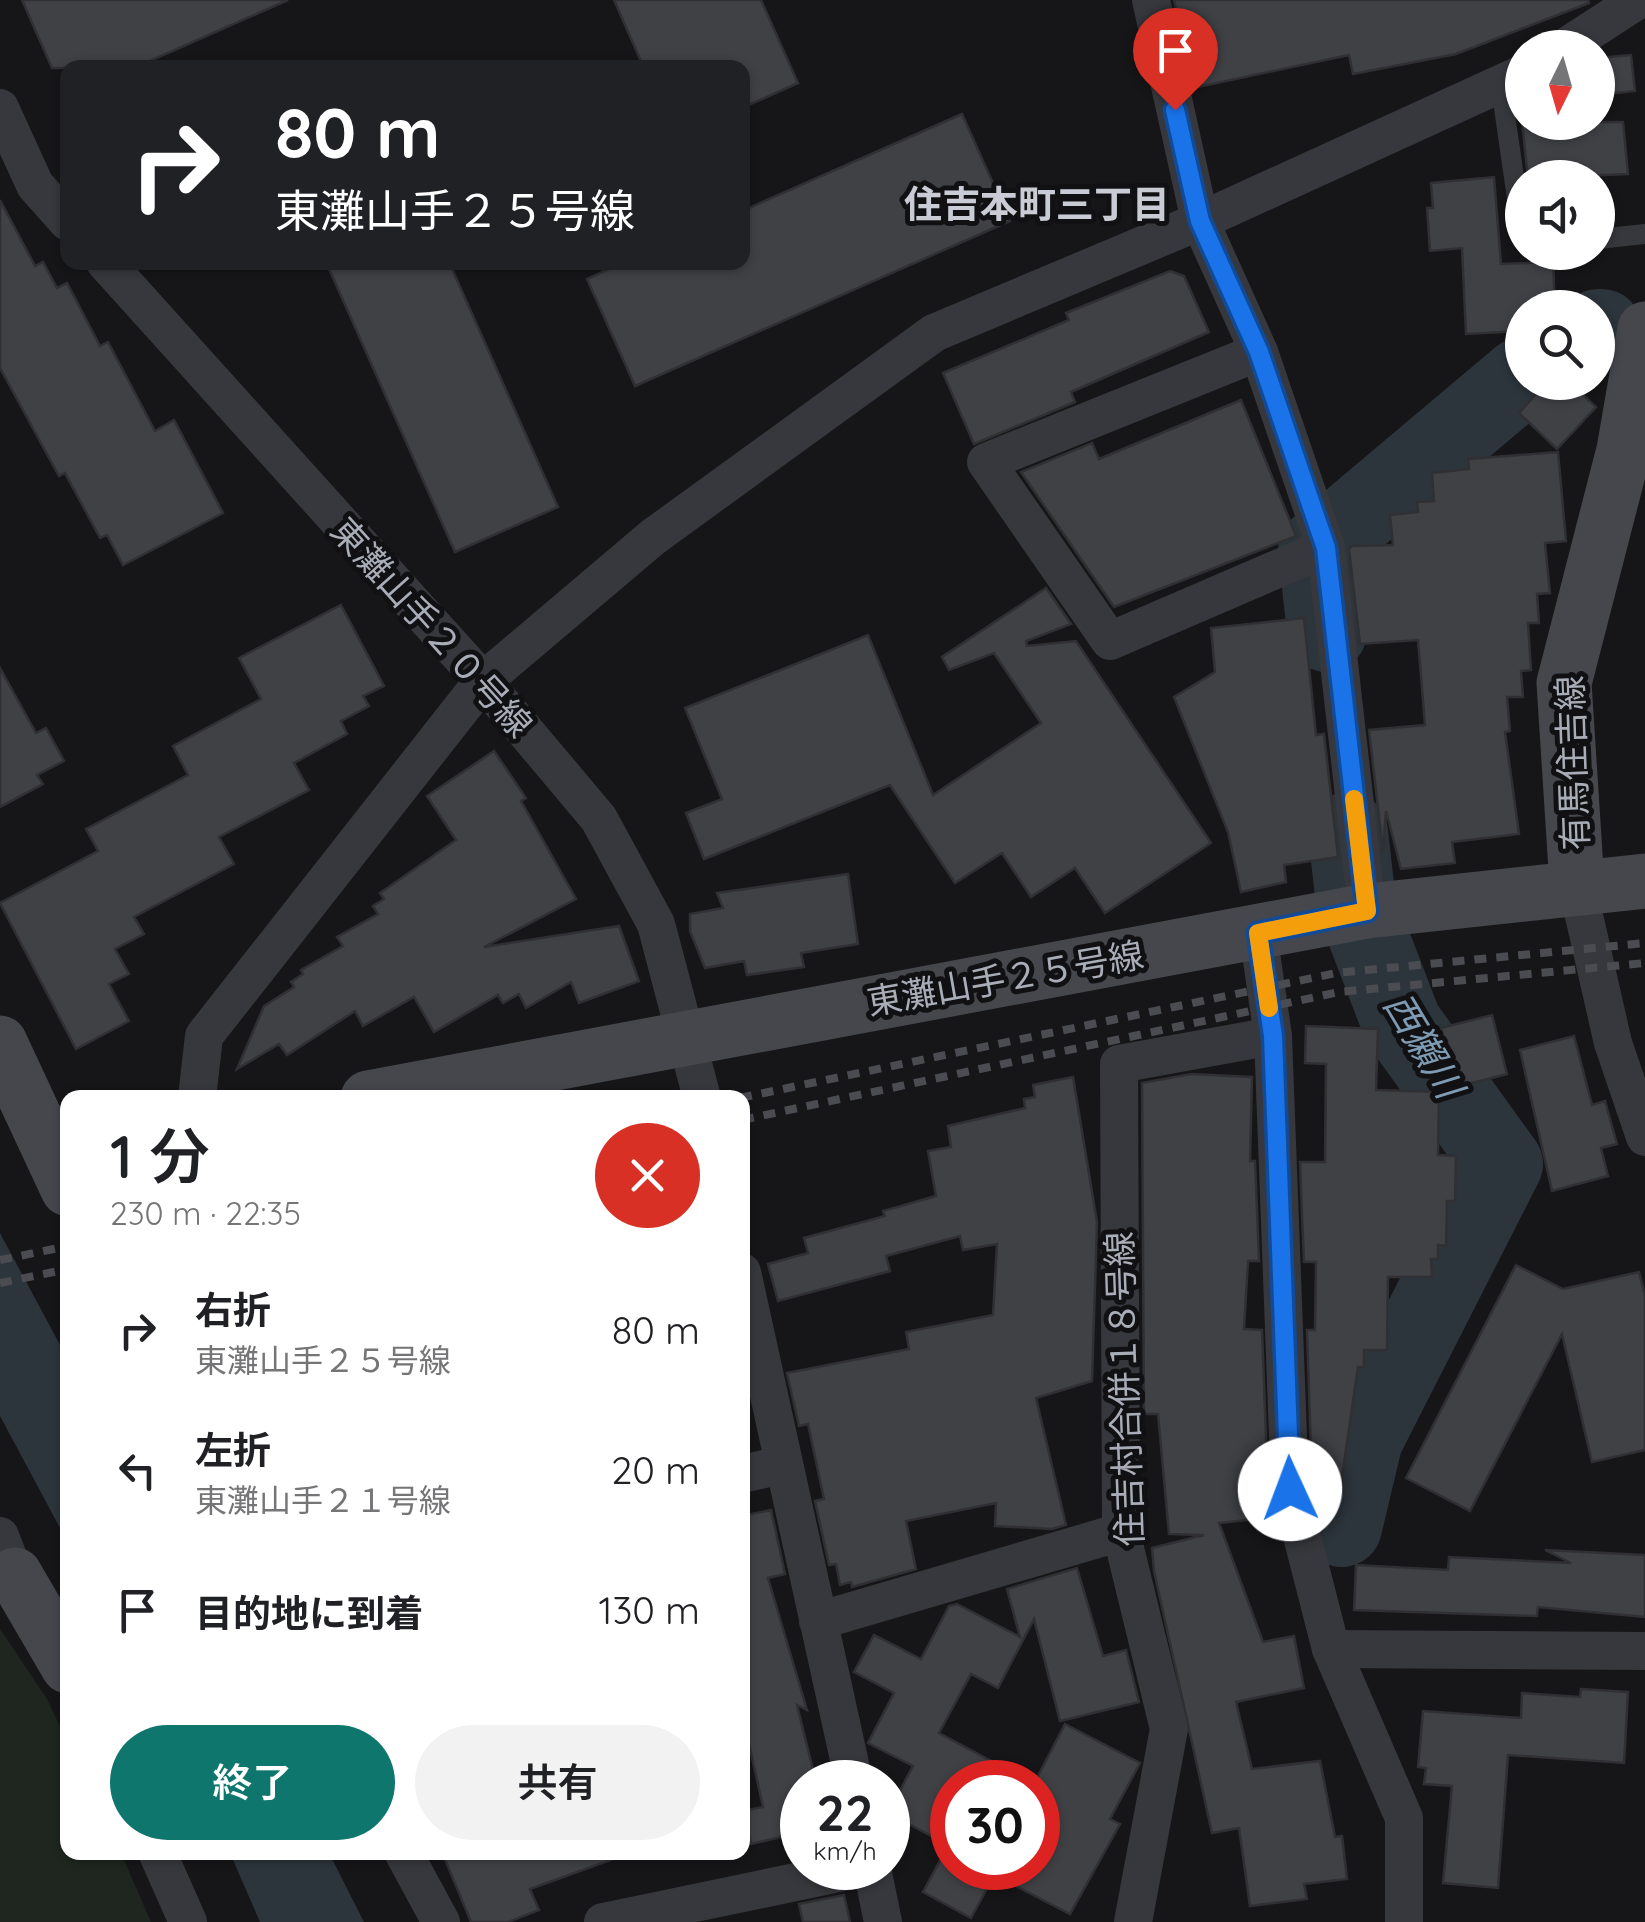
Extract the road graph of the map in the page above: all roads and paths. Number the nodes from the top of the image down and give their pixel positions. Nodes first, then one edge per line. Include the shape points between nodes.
1 (1151, 0) edge
2 (1638, 0) edge
3 (1592, 30) edge
4 (1505, 83) edge
5 (0, 108) edge
6 (60, 213) edge
7 (1200, 221) junction
8 (1645, 234) edge
9 (1615, 237) edge
10 (111, 270) edge
11 (1645, 329) edge
12 (1259, 352) junction
13 (1326, 548) junction
14 (482, 681) junction
15 (1645, 880) edge
16 (1576, 885) junction
17 (1367, 911) junction
18 (1258, 933) junction
19 (684, 1035) junction
20 (1273, 1036) junction
21 (0, 1043) edge
22 (198, 1090) edge
23 (408, 1090) edge
24 (700, 1090) edge
25 (1645, 1137) edge
26 (60, 1164) edge
27 (750, 1311) edge
28 (782, 1466) junction
29 (750, 1472) edge
30 (1121, 1532) junction
31 (5, 1556) edge
32 (818, 1621) junction
33 (1332, 1649) junction
34 (60, 1652) edge
35 (1645, 1652) edge
36 (849, 1760) edge
37 (161, 1860) edge
38 (407, 1860) edge
39 (780, 1885) edge
40 (876, 1890) edge
41 (188, 1922) edge
42 (442, 1922) edge
43 (603, 1922) edge
44 (883, 1922) edge
45 (1133, 1922) edge
46 (1404, 1922) edge

1 - 7 street
2 - 3 street
4 - 7 street
5 - 6 street via 35,185
7 - 12 street
7 - 14 street via 934,333 653,537
8 - 9 lane
10 - 14 street, 東灘山手２０号線
11 - 16 street, 有馬住吉線 via 1624,450 1564,683
12 - 13 street
12 - 13 street via 986,462 1110,642
13 - 17 street
14 - 19 street, 東灘山手２０号線 via 598,818 656,924
14 - 22 street via 204,1036
15 - 16 street, 東灘山手２５号線
16 - 17 street, 東灘山手２５号線
16 - 25 street, 有馬住吉線 via 1613,1043
17 - 18 street, 東灘山手２５号線
18 - 19 street, 東灘山手２５号線
18 - 20 street
19 - 23 street, 東灘山手２５号線
19 - 24 street, 東灘山手２０号線
20 - 30 street, 住吉村合併１８号線 via 1118,1064
20 - 33 street via 1290,1489
21 - 26 street
27 - 28 street
28 - 29 street
28 - 32 street
30 - 32 street
30 - 45 street, 住吉村合併１８号線 via 1168,1729
31 - 34 street
32 - 36 street
33 - 35 street
33 - 46 street via 1404,1818
37 - 41 street
38 - 42 street
39 - 43 street
40 - 44 street

